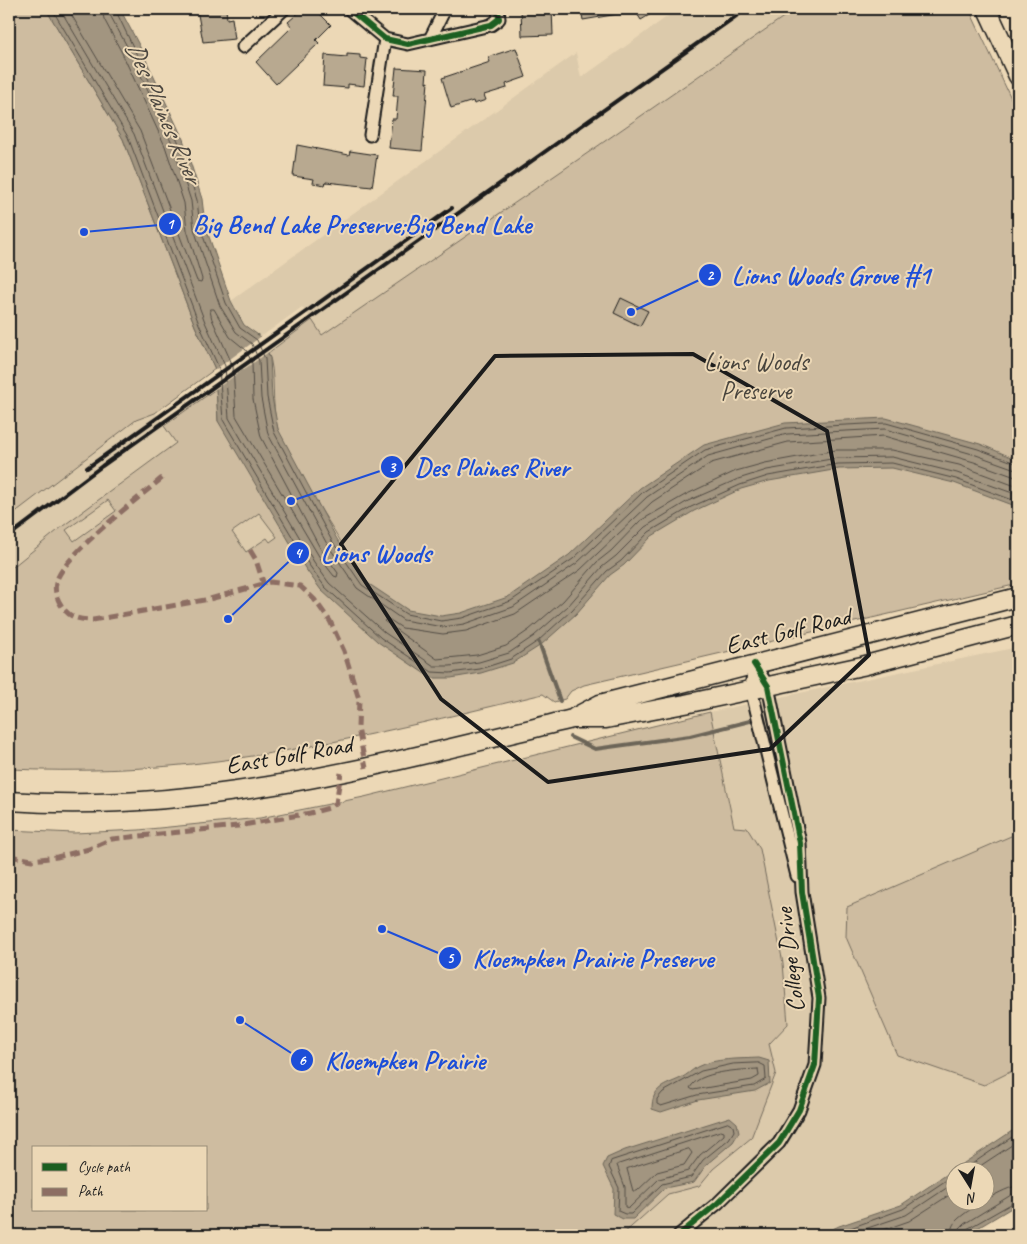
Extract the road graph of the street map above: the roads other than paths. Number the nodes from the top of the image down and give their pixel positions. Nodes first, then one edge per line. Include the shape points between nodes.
1 (284, 9) edge
2 (349, 9) edge
3 (445, 9) edge
4 (498, 9) edge
5 (987, 9) edge
6 (385, 39) junction
7 (430, 39) junction
8 (243, 47) dead end
9 (1017, 72) edge
10 (370, 135) dead end
11 (1018, 597) edge
12 (1018, 625) edge
13 (754, 664) junction
14 (760, 688) junction
15 (572, 719) junction
16 (9, 801) edge
17 (802, 892) junction
18 (679, 1235) edge

1 - 8 street
2 - 6 street
3 - 7 street
4 - 7 street via 499,19 491,25
5 - 9 main road
6 - 7 street via 408,44
6 - 10 street
11 - 13 main road, East Golf Road
12 - 14 main road, East Golf Road via 862,666
13 - 14 street, College Drive
13 - 14 street, College Drive
13 - 15 main road, East Golf Road via 600,704
14 - 15 main road, East Golf Road via 606,719
14 - 17 street, College Drive via 788,847
14 - 17 street, College Drive via 800,843
15 - 16 main road, East Golf Road via 366,768 261,788 176,798 94,802
17 - 18 street, College Drive via 819,998 812,1074 799,1110 780,1143 718,1203

